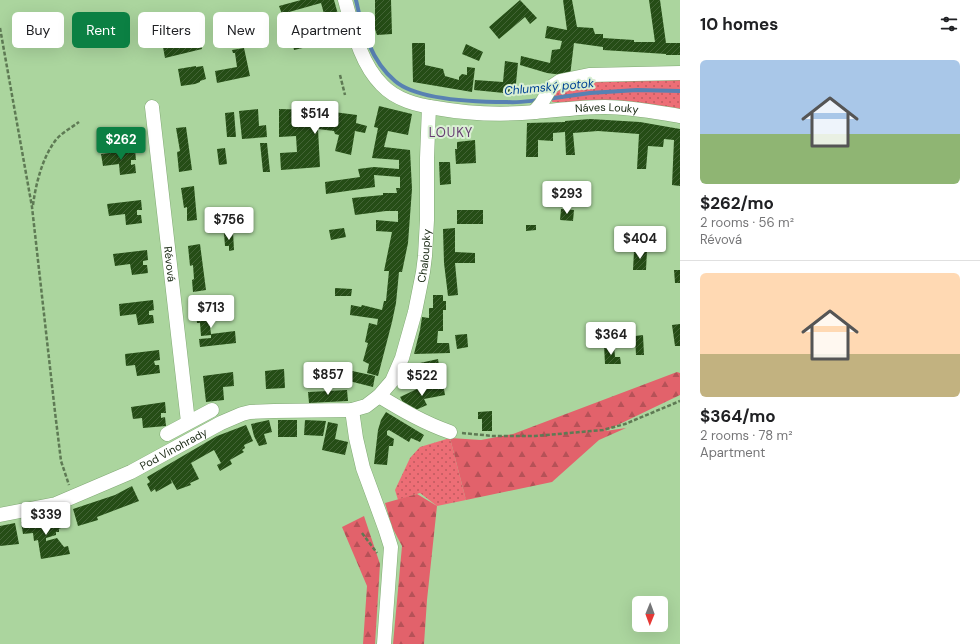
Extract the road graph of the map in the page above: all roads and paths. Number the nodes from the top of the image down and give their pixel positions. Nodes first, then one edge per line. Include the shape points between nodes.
1 (345, 0) edge
2 (0, 28) edge
3 (680, 73) edge
4 (340, 75) dead end
5 (345, 95) dead end
6 (540, 104) junction
7 (152, 107) dead end
8 (429, 107) junction
9 (680, 116) edge
10 (79, 122) dead end
11 (32, 207) junction
12 (379, 396) junction
13 (680, 401) edge
14 (212, 410) dead end
15 (352, 410) junction
16 (188, 422) junction
17 (450, 432) joint
18 (167, 434) dead end
19 (72, 497) junction
20 (0, 515) edge
21 (362, 533) dead end
22 (389, 570) junction
23 (384, 644) edge

1 - 8 street, Náves Louky via 358,43 370,71 397,97
2 - 11 path
3 - 6 street via 589,75 560,80 551,87
4 - 5 path
6 - 8 street, Náves Louky via 494,114
6 - 9 street, Náves Louky via 630,108
7 - 16 street, Révová
8 - 12 street, Chaloupky via 423,272 402,358 392,381
10 - 11 path via 66,130 49,152 37,182
11 - 19 path via 60,454
12 - 15 street, Chaloupky via 366,406
12 - 17 street via 418,419
13 - 17 path via 604,430 535,436 492,436
14 - 16 street
15 - 19 street, Pod Vinohrady via 242,414 131,472
15 - 22 street via 363,468 391,547
16 - 18 street
19 - 20 street, Pod Vinohrady via 56,504
21 - 22 path
22 - 23 street

